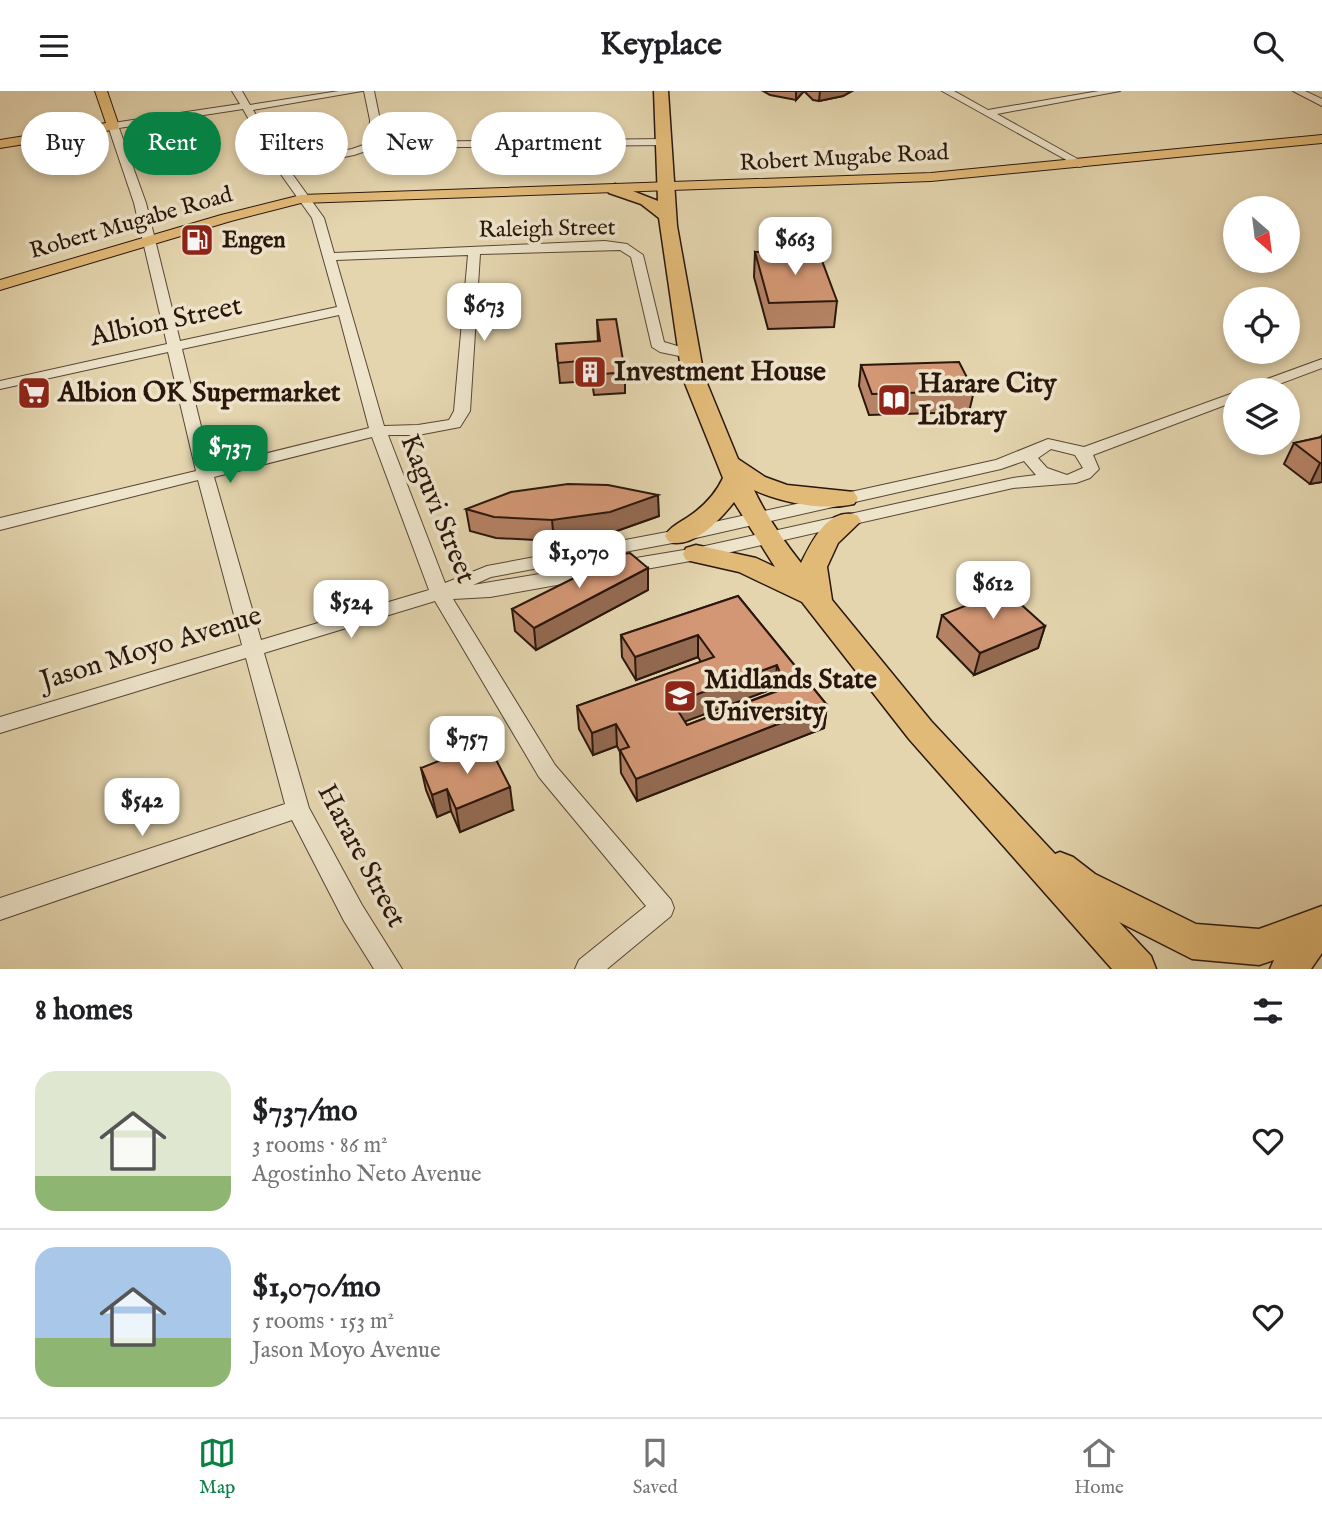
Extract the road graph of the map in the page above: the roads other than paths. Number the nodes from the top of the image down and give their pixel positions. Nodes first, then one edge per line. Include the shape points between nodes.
1 (101, 91) edge
2 (357, 91) edge
3 (369, 91) edge
4 (661, 91) edge
5 (947, 91) edge
6 (1115, 91) edge
7 (1298, 91) edge
8 (244, 101) edge
9 (1322, 103) edge
10 (106, 106) junction
11 (101, 112) edge
12 (373, 112) edge
13 (988, 113) junction
14 (113, 126) junction
15 (109, 127) edge
16 (1322, 139) edge
17 (21, 140) edge
18 (665, 142) junction
19 (0, 143) edge
20 (457, 144) edge
21 (1079, 164) junction
22 (286, 175) edge
23 (666, 188) junction
24 (615, 189) junction
25 (301, 199) junction
26 (667, 216) junction
27 (147, 241) junction
28 (474, 251) junction
29 (330, 257) junction
30 (0, 285) edge
31 (343, 310) junction
32 (174, 345) junction
33 (689, 354) junction
34 (1322, 363) edge
35 (1282, 378) edge
36 (0, 384) edge
37 (1223, 401) edge
38 (378, 431) junction
39 (1032, 452) junction
40 (1083, 453) junction
41 (731, 470) junction
42 (204, 472) junction
43 (1056, 478) junction
44 (846, 509) junction
45 (0, 524) edge
46 (762, 528) junction
47 (687, 545) junction
48 (440, 593) junction
49 (818, 601) junction
50 (251, 648) junction
51 (0, 725) edge
52 (298, 809) junction
53 (1010, 828) junction
54 (0, 909) edge
55 (1320, 924) edge
56 (388, 969) edge
57 (588, 969) edge
58 (1137, 969) edge
59 (1289, 969) edge

1 - 10 main road
2 - 8 street
3 - 12 street
4 - 18 highway
5 - 13 street
6 - 13 street
7 - 9 street
8 - 14 street
10 - 11 main road
10 - 14 main road
13 - 21 street
14 - 15 main road
14 - 27 street via 136,191
16 - 21 main road, Robert Mugabe Road
17 - 19 main road
18 - 20 street
18 - 23 highway
21 - 23 main road, Robert Mugabe Road via 931,177
22 - 25 street, Kaguvi Street
23 - 24 main road, Robert Mugabe Road
23 - 26 highway
24 - 25 main road, Robert Mugabe Road
24 - 26 highway via 647,200
25 - 27 main road, Robert Mugabe Road
25 - 29 street, Kaguvi Street via 318,218
26 - 33 highway
27 - 30 main road, Robert Mugabe Road
27 - 32 street, Harare Street
28 - 29 street, Raleigh Street
28 - 33 street, Raleigh Street via 605,245 632,251 642,269 657,344
28 - 38 street via 462,411 455,423
29 - 31 street, Kaguvi Street
31 - 32 street, Albion Street
31 - 38 street, Kaguvi Street
32 - 36 street, Albion Street
32 - 42 street, Harare Street
33 - 41 highway via 706,414
34 - 35 street
37 - 40 street
38 - 42 street
38 - 48 street, Kaguvi Street
39 - 40 street via 1057,444
39 - 43 street via 1030,458 1038,470
39 - 44 street
40 - 43 street via 1091,464 1086,474
41 - 44 highway via 769,489
41 - 46 highway
41 - 47 highway via 729,493
42 - 45 street
42 - 50 street, Harare Street
43 - 44 street
44 - 46 street
44 - 46 street
44 - 49 highway via 813,566
46 - 47 street, Jason Moyo Avenue
46 - 47 street, Jason Moyo Avenue
46 - 49 highway
47 - 48 street, Jason Moyo Avenue via 490,591
47 - 48 street, Jason Moyo Avenue via 487,572
47 - 49 highway via 773,575
48 - 50 street, Jason Moyo Avenue
48 - 57 street, Kaguvi Street via 547,771 662,908
49 - 53 highway via 920,730
50 - 51 street, Jason Moyo Avenue
50 - 52 street, Harare Street
52 - 54 street
52 - 56 street, Harare Street
53 - 55 highway via 1082,885 1192,941 1259,947
53 - 58 highway
55 - 59 highway

